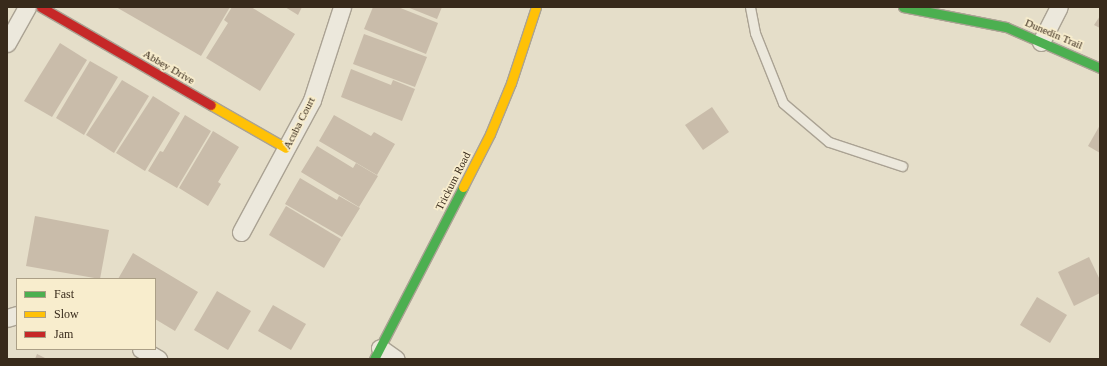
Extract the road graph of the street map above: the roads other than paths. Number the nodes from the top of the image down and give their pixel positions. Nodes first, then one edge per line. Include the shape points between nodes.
1 (27, 7) edge
2 (41, 7) edge
3 (342, 7) edge
4 (536, 7) edge
5 (750, 7) edge
6 (903, 7) edge
7 (1059, 7) edge
8 (1041, 42) junction
9 (7, 43) edge
10 (1100, 68) edge
11 (286, 148) junction
12 (902, 166) dead end
13 (241, 232) dead end
14 (143, 350) edge
15 (377, 354) edge
16 (158, 359) edge
17 (396, 359) edge

1 - 9 street
2 - 11 street, Abbey Drive
3 - 11 street, Acuba Court via 312,100
4 - 15 street, Trickum Road via 512,83 490,134
5 - 12 lane via 755,33 783,103 829,142
6 - 8 street, Dunedin Trail via 1006,27
7 - 8 street
8 - 10 street, Dunedin Trail
11 - 13 street, Acuba Court
14 - 16 street
15 - 17 street

